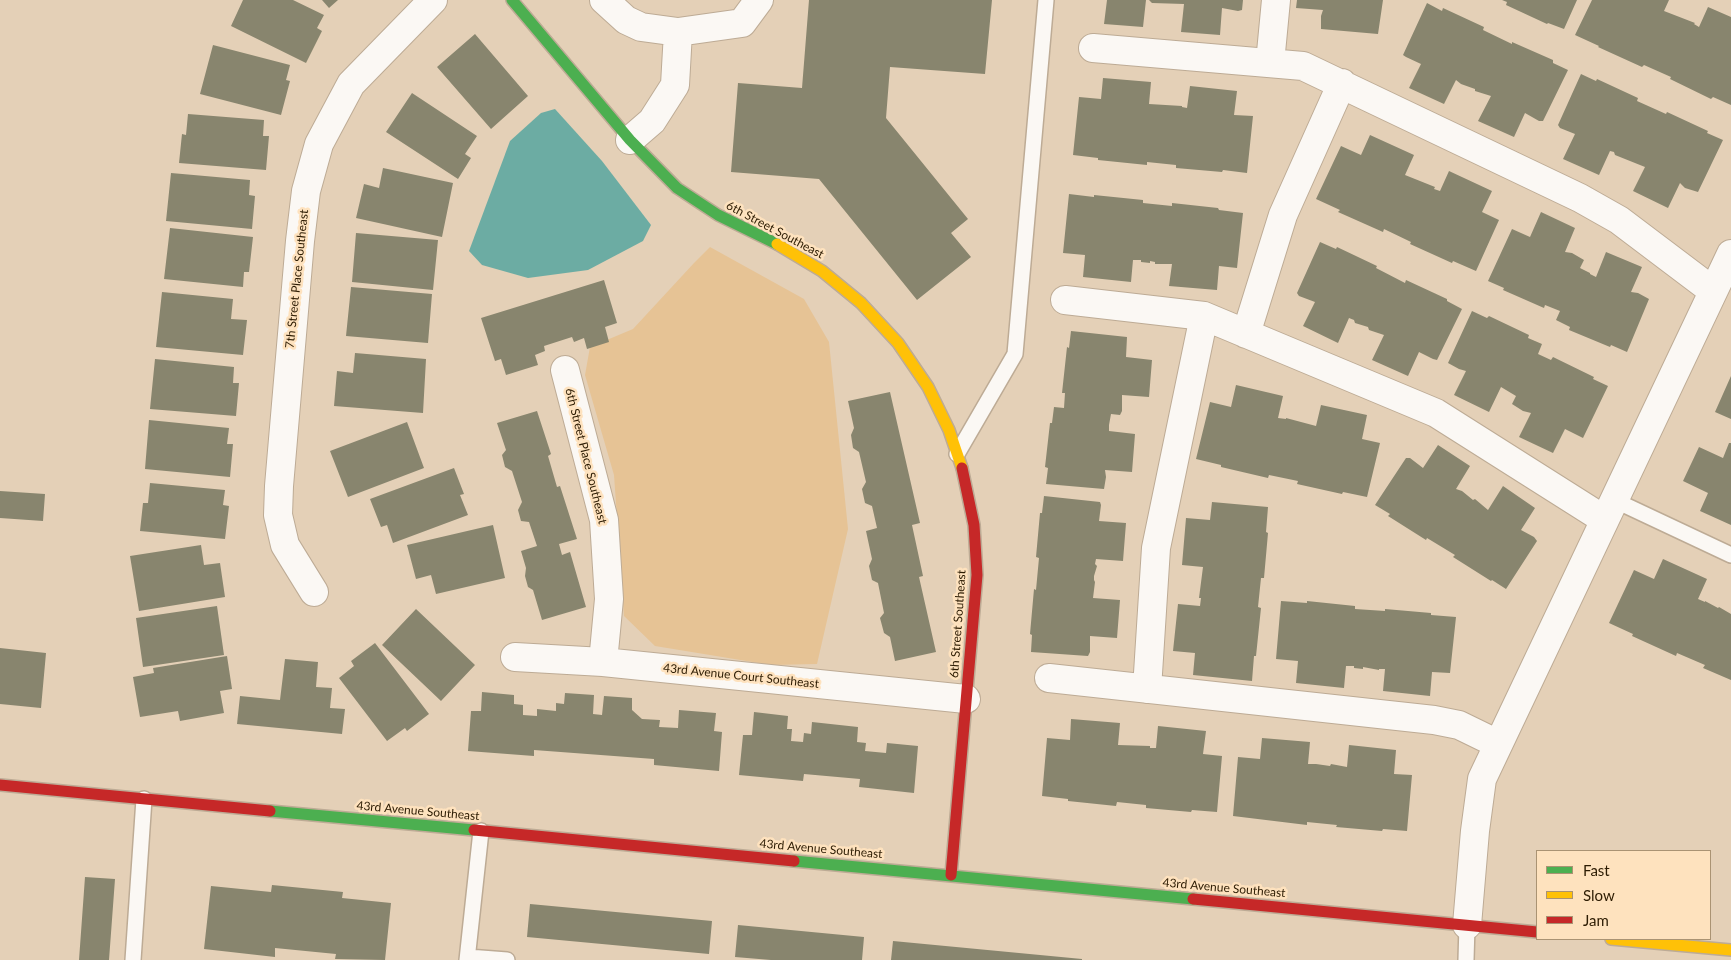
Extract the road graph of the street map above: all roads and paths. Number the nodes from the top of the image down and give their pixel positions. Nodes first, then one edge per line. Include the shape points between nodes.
1 (433, 0) edge
2 (512, 0) edge
3 (604, 0) edge
4 (759, 0) edge
5 (1046, 0) edge
6 (1276, 0) edge
7 (678, 32) junction
8 (1093, 48) dead end
9 (1270, 63) junction
10 (1342, 83) junction
11 (630, 140) junction
12 (1731, 254) edge
13 (1713, 291) junction
14 (1065, 300) dead end
15 (1204, 316) junction
16 (1246, 334) junction
17 (565, 370) dead end
18 (957, 454) junction
19 (1609, 510) junction
20 (1731, 555) edge
21 (314, 592) dead end
22 (515, 657) dead end
23 (603, 662) junction
24 (1049, 678) dead end
25 (1147, 689) junction
26 (966, 699) junction
27 (1498, 744) junction
28 (0, 785) edge
29 (144, 799) junction
30 (481, 831) junction
31 (951, 875) junction
32 (1467, 925) junction
33 (1536, 932) edge
34 (1622, 940) edge
35 (1731, 950) edge
36 (468, 958) edge
37 (133, 960) edge
38 (507, 960) edge
39 (1466, 960) edge

1 - 21 street, 7th Street Place Southeast via 351,84 319,144 306,191 278,515 285,545
2 - 11 street, 6th Street Southeast
3 - 7 street via 633,24
4 - 7 street via 742,24
5 - 18 lane via 1015,354
6 - 9 street
7 - 11 street via 675,85 652,121
8 - 9 street
9 - 10 street via 1303,66
10 - 13 street via 1580,198 1619,220
10 - 16 street via 1283,214
11 - 18 street, 6th Street Southeast via 677,188 718,215 774,242 822,271 861,303 898,343 928,387
12 - 13 street
13 - 19 street
14 - 15 street
15 - 16 street
15 - 25 street via 1156,548
16 - 19 street via 1436,414
17 - 23 street, 6th Street Place Southeast via 604,520 609,599
18 - 26 street, 6th Street Southeast via 974,525 977,576
19 - 20 lane
19 - 27 street
22 - 23 street, 43rd Avenue Court Southeast
23 - 26 street, 43rd Avenue Court Southeast
24 - 25 street
25 - 27 street via 1434,720 1459,725
26 - 31 street, 6th Street Southeast
27 - 32 street via 1482,778
28 - 29 street, 43rd Avenue Southeast
29 - 30 street, 43rd Avenue Southeast
29 - 37 lane
30 - 31 street, 43rd Avenue Southeast
30 - 36 lane
31 - 32 street, 43rd Avenue Southeast
32 - 33 street, 43rd Avenue Southeast
32 - 39 lane
34 - 35 street
36 - 38 lane

